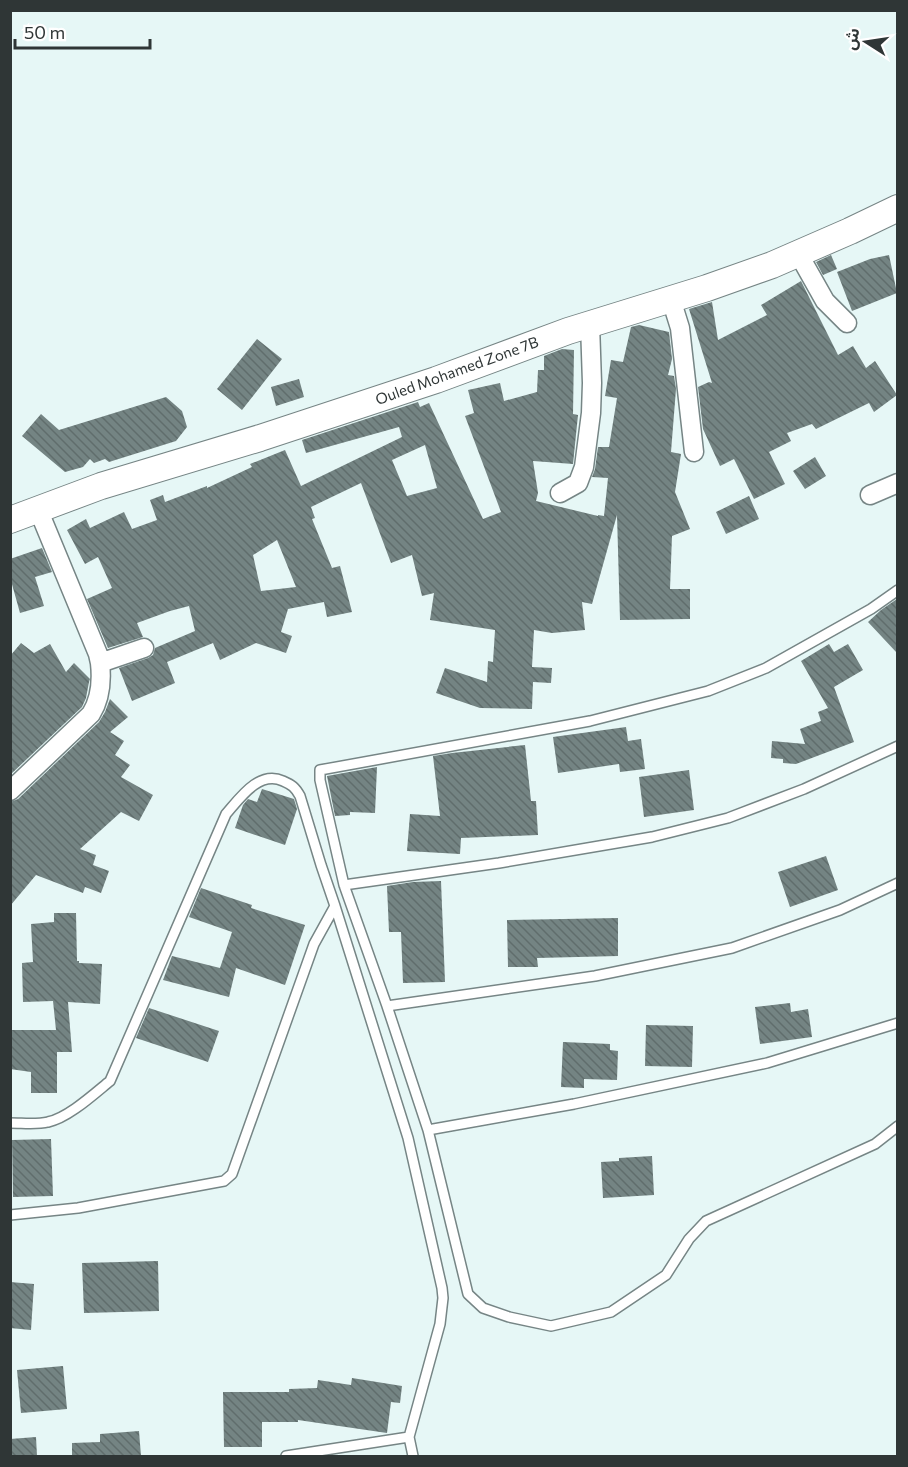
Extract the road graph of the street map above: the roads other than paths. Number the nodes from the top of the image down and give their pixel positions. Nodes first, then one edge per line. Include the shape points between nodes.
1 (897, 208) edge
2 (798, 254) junction
3 (671, 299) junction
4 (847, 323) dead end
5 (590, 324) junction
6 (694, 452) dead end
7 (897, 483) edge
8 (560, 493) dead end
9 (870, 495) dead end
10 (38, 508) junction
11 (10, 520) edge
12 (897, 590) edge
13 (144, 648) dead end
14 (100, 663) junction
15 (897, 746) edge
16 (10, 791) edge
17 (897, 883) edge
18 (344, 885) junction
19 (335, 906) junction
20 (387, 1006) junction
21 (897, 1023) edge
22 (10, 1123) edge
23 (897, 1126) edge
24 (428, 1130) junction
25 (10, 1215) edge
26 (409, 1437) junction
27 (286, 1456) edge
28 (413, 1456) edge

1 - 2 main road, Ouled Mohamed Zone 7B
2 - 3 main road, Ouled Mohamed Zone 7B
2 - 4 street via 825,301
3 - 5 main road, Ouled Mohamed Zone 7B
3 - 6 street via 680,328
5 - 8 street via 591,413 584,467 579,481
5 - 10 main road, Ouled Mohamed Zone 7B via 436,380
7 - 9 street
10 - 11 main road, Ouled Mohamed Zone 7B
10 - 14 street
12 - 18 lane via 871,609 766,668 708,691 590,721 320,770
13 - 14 street
14 - 16 street via 100,692 91,714
15 - 18 lane via 804,789 728,818 652,837
17 - 20 lane via 840,910 732,948 595,976
18 - 20 lane
19 - 22 lane via 294,785 277,778 263,779 226,814 110,1081 82,1105 51,1122
19 - 25 lane via 314,944 232,1174 224,1181 78,1208
19 - 26 lane via 408,1138 442,1288 440,1324
20 - 24 lane
21 - 24 lane via 767,1063
23 - 24 lane via 875,1144 706,1221 666,1275 611,1312 551,1326 483,1308 468,1294
26 - 27 lane
26 - 28 lane

